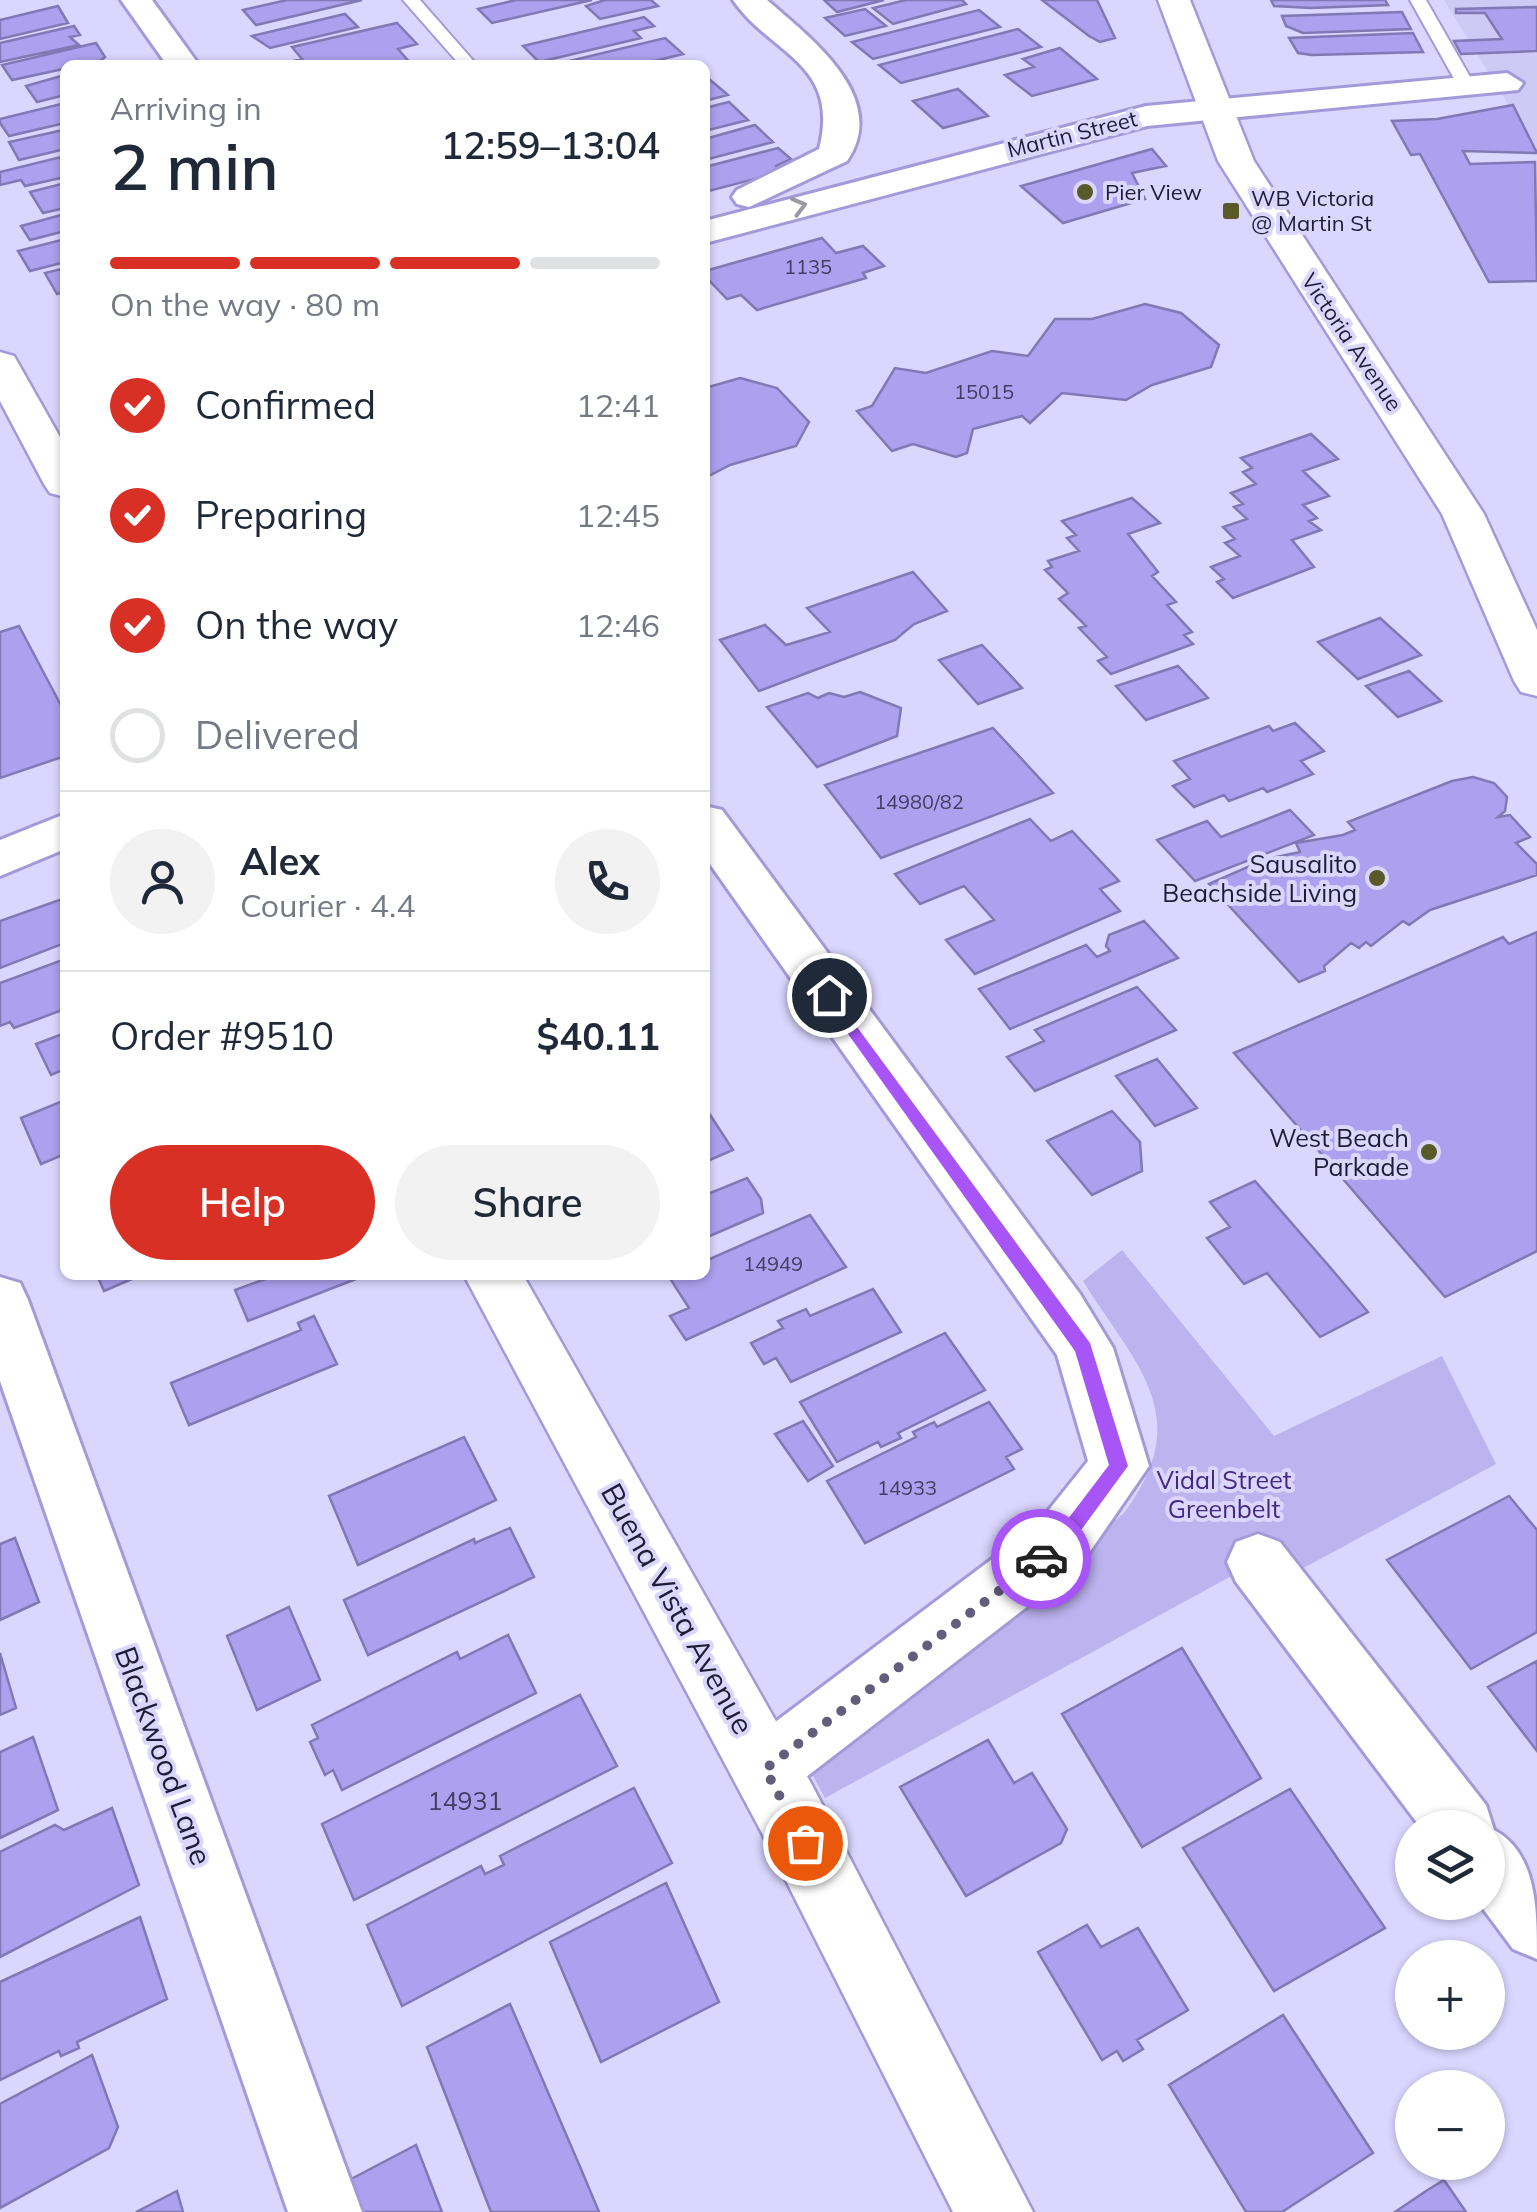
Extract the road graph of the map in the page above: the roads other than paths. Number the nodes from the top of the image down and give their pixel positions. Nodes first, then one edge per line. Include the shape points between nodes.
1 (136, 0) edge
2 (411, 0) edge
3 (748, 0) edge
4 (1174, 0) edge
5 (1418, 0) edge
6 (179, 60) edge
7 (465, 60) edge
8 (1507, 83) dead end
9 (1468, 89) junction
10 (1215, 109) junction
11 (710, 221) edge
12 (710, 231) edge
13 (4, 380) edge
14 (60, 475) edge
15 (1537, 681) edge
16 (710, 829) edge
17 (60, 832) edge
18 (0, 859) edge
19 (496, 1280) edge
20 (0, 1300) edge
21 (1258, 1562) dead end
22 (765, 1769) junction
23 (1448, 1810) edge
24 (1505, 1883) edge
25 (1537, 1925) edge
26 (326, 2212) edge
27 (994, 2212) edge

1 - 6 street
2 - 7 lane
3 - 11 street via 814,61 843,102 845,127 835,154
4 - 10 street, Victoria Avenue
5 - 9 lane
8 - 9 street, Martin Street
9 - 10 street, Martin Street
12 -> 10 street, Martin Street via 1102,124
10 - 15 street, Victoria Avenue via 1271,220 1463,514
13 - 14 street
16 - 22 street via 1084,1348 1119,1466 1058,1546
17 - 18 street
19 - 22 street, Buena Vista Avenue
20 - 26 street, Blackwood Lane
21 - 23 street
22 - 27 street, Buena Vista Avenue
24 - 25 street

